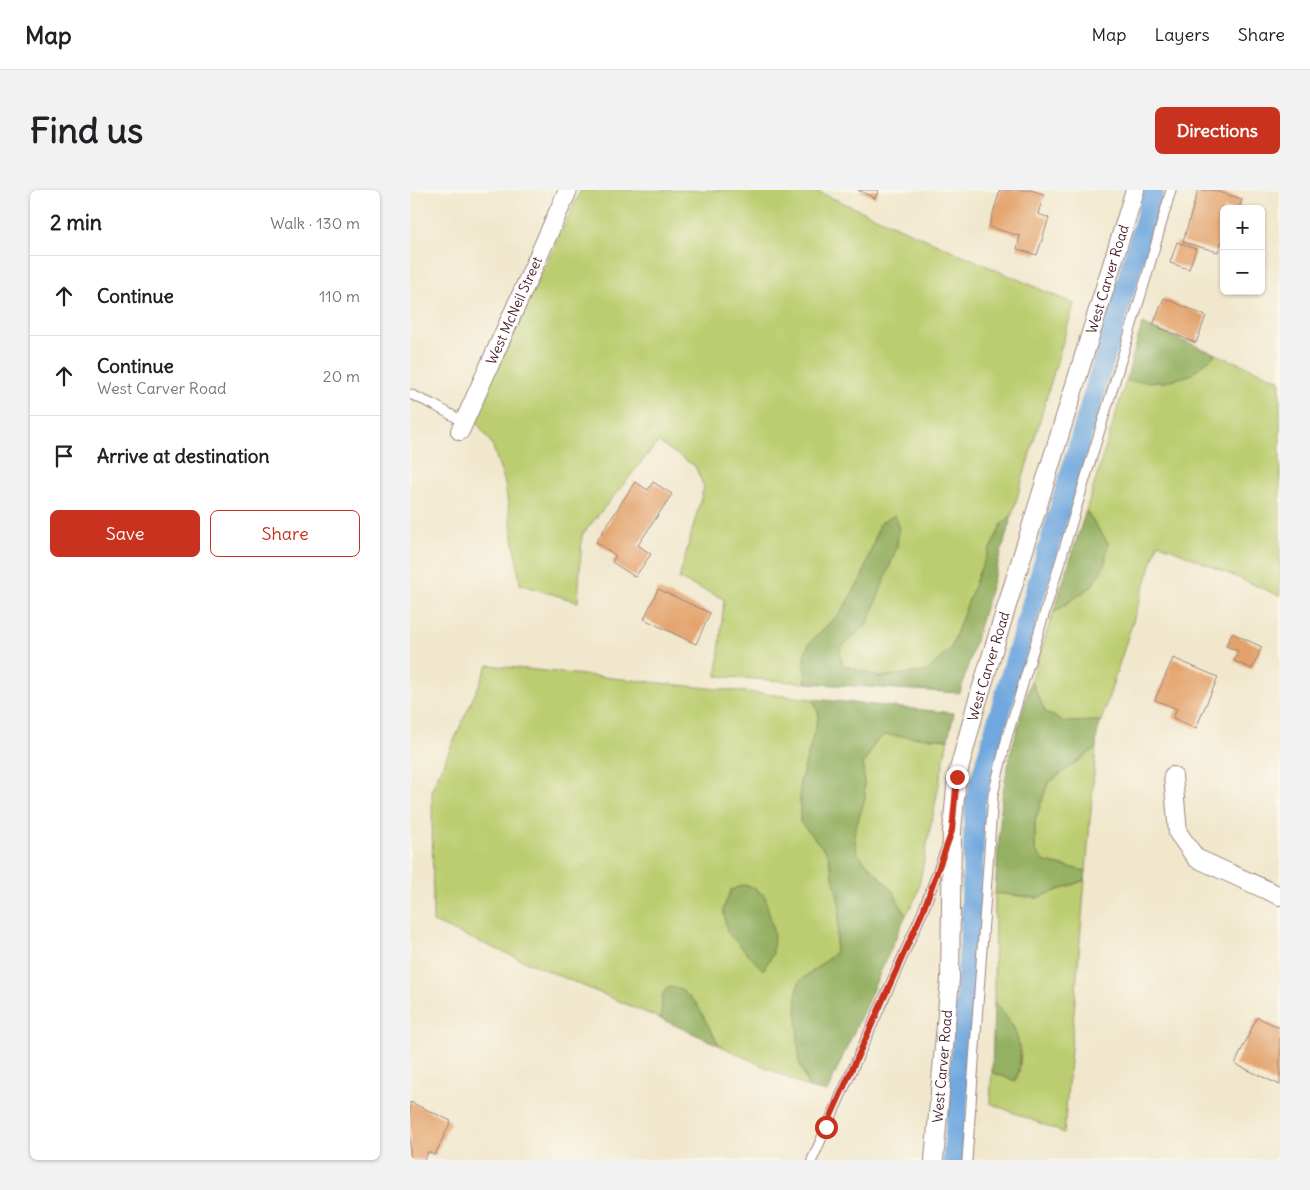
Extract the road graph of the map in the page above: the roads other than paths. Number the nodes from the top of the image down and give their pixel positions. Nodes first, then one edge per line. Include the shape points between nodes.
1 (568, 190) edge
2 (1135, 190) edge
3 (1171, 190) edge
4 (410, 394) edge
5 (462, 426) joint
6 (1173, 776) dead end
7 (952, 831) junction
8 (1280, 896) edge
9 (812, 1160) edge
10 (934, 1160) edge
11 (967, 1160) edge

1 - 5 street, West McNeil Street
2 - 7 street, West Carver Road via 976,706 957,777
3 - 11 lane via 1007,737 993,795
4 - 5 lane via 434,405
6 - 8 street via 1178,833 1196,858
7 - 9 lane via 923,911
7 - 10 street, West Carver Road via 950,978

